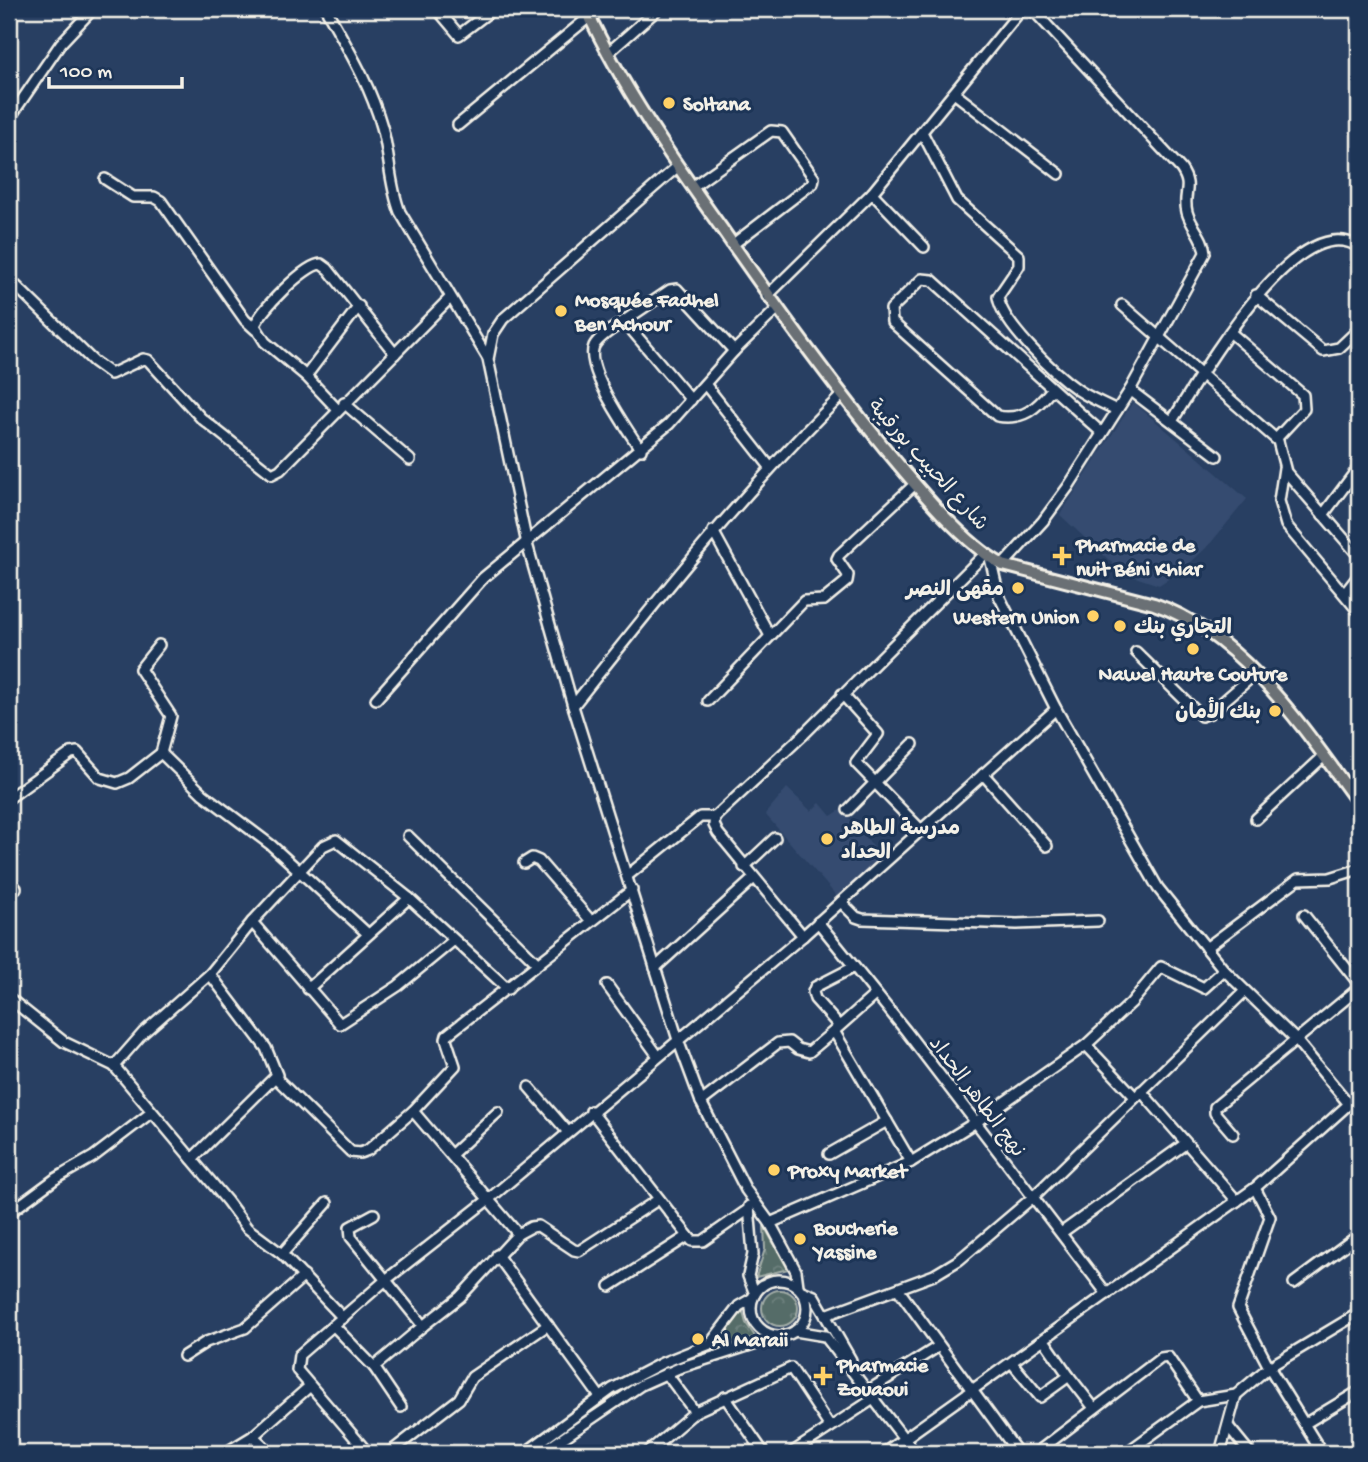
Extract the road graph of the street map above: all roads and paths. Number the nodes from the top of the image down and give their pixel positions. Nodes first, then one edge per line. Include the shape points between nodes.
1 (93, 9) edge
2 (340, 9) edge
3 (437, 9) edge
4 (494, 9) edge
5 (658, 9) edge
6 (1023, 9) edge
7 (1032, 9) edge
8 (329, 13) edge
9 (587, 13) edge
10 (608, 53) junction
11 (954, 93) junction
12 (9, 118) edge
13 (458, 125) dead end
14 (922, 132) junction
15 (677, 167) junction
16 (1059, 174) dead end
17 (105, 179) dead end
18 (692, 187) junction
19 (872, 193) junction
20 (732, 245) junction
21 (924, 247) dead end
22 (1359, 247) edge
23 (9, 279) edge
24 (1256, 295) junction
25 (767, 296) junction
26 (450, 298) junction
27 (1122, 305) dead end
28 (359, 306) junction
29 (776, 310) junction
30 (624, 321) junction
31 (1359, 329) edge
32 (256, 330) junction
33 (1231, 333) junction
34 (1158, 335) junction
35 (734, 351) junction
36 (396, 354) junction
37 (488, 359) junction
38 (1202, 374) junction
39 (306, 376) junction
40 (705, 384) junction
41 (1052, 389) junction
42 (1130, 390) junction
43 (842, 396) junction
44 (691, 400) junction
45 (341, 406) junction
46 (1117, 410) junction
47 (1172, 421) junction
48 (1102, 433) junction
49 (1276, 439) junction
50 (641, 450) junction
51 (1217, 456) dead end
52 (410, 460) dead end
53 (769, 467) junction
54 (1359, 467) edge
55 (1284, 468) junction
56 (915, 484) junction
57 (1323, 515) junction
58 (713, 531) junction
59 (527, 544) junction
60 (987, 556) junction
61 (1359, 556) edge
62 (1003, 565) junction
63 (1359, 575) edge
64 (1345, 593) junction
65 (1359, 611) edge
66 (769, 634) junction
67 (159, 645) dead end
68 (1136, 652) dead end
69 (1255, 674) junction
70 (842, 694) junction
71 (376, 699) dead end
72 (708, 701) dead end
73 (573, 706) junction
74 (1056, 709) junction
75 (913, 744) dead end
76 (160, 753) junction
77 (1324, 757) junction
78 (983, 774) junction
79 (875, 783) junction
80 (9, 797) edge
81 (1359, 804) edge
82 (848, 810) dead end
83 (715, 817) junction
84 (1256, 819) dead end
85 (922, 831) junction
86 (408, 836) dead end
87 (775, 838) dead end
88 (1047, 846) dead end
89 (524, 863) dead end
90 (744, 867) junction
91 (1359, 869) edge
92 (300, 871) junction
93 (627, 876) junction
94 (753, 879) junction
95 (632, 890) junction
96 (409, 898) junction
97 (841, 902) junction
98 (1304, 915) dead end
99 (592, 921) junction
100 (1098, 921) dead end
101 (252, 922) junction
102 (818, 922) junction
103 (368, 934) junction
104 (803, 936) junction
105 (454, 940) junction
106 (1206, 948) junction
107 (538, 964) junction
108 (854, 967) junction
109 (655, 968) junction
110 (1224, 970) junction
111 (210, 974) junction
112 (607, 985) dead end
113 (1359, 986) edge
114 (308, 989) junction
115 (508, 989) junction
116 (1245, 991) junction
117 (876, 994) junction
118 (9, 998) edge
119 (837, 1029) junction
120 (678, 1040) junction
121 (1296, 1040) junction
122 (1086, 1045) junction
123 (658, 1056) junction
124 (114, 1066) junction
125 (276, 1078) junction
126 (529, 1087) dead end
127 (1138, 1094) junction
128 (1359, 1095) edge
129 (701, 1102) junction
130 (1348, 1103) junction
131 (413, 1111) junction
132 (592, 1111) junction
133 (152, 1112) junction
134 (498, 1112) dead end
135 (887, 1121) junction
136 (976, 1122) junction
137 (567, 1131) junction
138 (1234, 1134) dead end
139 (1185, 1144) junction
140 (829, 1154) dead end
141 (451, 1155) junction
142 (192, 1159) junction
143 (911, 1161) junction
144 (1255, 1188) junction
145 (746, 1190) junction
146 (1032, 1198) junction
147 (489, 1199) junction
148 (659, 1199) junction
149 (1237, 1201) junction
150 (327, 1203) dead end
151 (749, 1209) junction
152 (9, 1213) edge
153 (374, 1214) dead end
154 (769, 1223) junction
155 (1061, 1233) junction
156 (517, 1234) junction
157 (688, 1236) junction
158 (1359, 1236) edge
159 (282, 1254) junction
160 (497, 1255) junction
161 (304, 1276) junction
162 (387, 1279) junction
163 (1294, 1283) dead end
164 (610, 1286) dead end
165 (799, 1289) junction
166 (898, 1289) junction
167 (1107, 1294) junction
168 (754, 1296) junction
169 (1359, 1313) edge
170 (826, 1315) junction
171 (343, 1318) junction
172 (548, 1325) junction
173 (334, 1326) junction
174 (423, 1326) junction
175 (795, 1331) junction
176 (779, 1336) junction
177 (1044, 1340) junction
178 (939, 1346) junction
179 (184, 1356) dead end
180 (1012, 1363) junction
181 (374, 1367) junction
182 (1269, 1367) junction
183 (666, 1373) junction
184 (857, 1375) junction
185 (1069, 1376) junction
186 (310, 1386) junction
187 (1359, 1391) edge
188 (972, 1392) junction
189 (872, 1394) junction
190 (1236, 1395) junction
191 (600, 1397) junction
192 (725, 1397) junction
193 (1198, 1401) junction
194 (401, 1407) dead end
195 (1094, 1408) junction
196 (695, 1412) junction
197 (1306, 1423) junction
198 (1228, 1426) junction
199 (830, 1427) junction
200 (253, 1436) junction
201 (905, 1439) junction
202 (653, 1451) edge
203 (225, 1453) edge
204 (271, 1453) edge
205 (368, 1453) edge
206 (389, 1453) edge
207 (525, 1453) edge
208 (541, 1453) edge
209 (764, 1453) edge
210 (791, 1453) edge
211 (884, 1453) edge
212 (915, 1453) edge
213 (1018, 1453) edge
214 (1036, 1453) edge
215 (1126, 1453) edge
216 (1220, 1453) edge
217 (1250, 1453) edge
218 (1322, 1453) edge

1 - 12 street via 66,36
2 - 8 street
3 - 4 street via 459,35
5 - 10 street
6 - 11 street
7 - 34 street via 1188,181 1187,211 1205,253
8 - 26 street via 357,63 381,123 400,212
9 - 10 main road, شارع الحبيب بورقيبة
9 - 13 street
10 - 15 main road, شارع الحبيب بورقيبة
11 - 14 street
11 - 16 street
14 - 19 street
14 - 46 street via 957,200 1019,256 1019,266 998,297 1003,311 1067,381
15 - 18 main road, شارع الحبيب بورقيبة
15 - 37 street via 503,318 493,334
17 - 32 street via 133,197 161,201
18 - 20 main road, شارع الحبيب بورقيبة
18 - 20 street via 771,131 782,132 814,178
19 - 21 street
19 - 25 street
20 - 25 main road, شارع الحبيب بورقيبة
22 - 24 street via 1341,239 1325,243 1286,265
23 - 45 street via 111,374 148,360 201,418 269,473 280,470
24 - 31 street via 1323,351 1339,348
24 - 33 street
25 - 29 main road, شارع الحبيب بورقيبة
26 - 36 street
26 - 37 street
27 - 34 street
28 - 32 street via 328,269 312,265 261,313
28 - 36 street
28 - 39 street
29 - 35 street
29 - 43 main road, شارع الحبيب بورقيبة
30 - 35 street via 677,289
30 - 44 street
30 - 50 street via 597,342 592,358 612,405
32 - 39 street
33 - 38 street
33 - 49 street via 1303,395 1304,409
34 - 38 street
34 - 42 street
35 - 40 street
36 - 45 street
37 - 59 street
38 - 47 street
38 - 49 street
39 - 45 street
40 - 44 street
40 - 53 street
41 - 41 street via 929,278 922,279 891,309 892,322 992,414 1011,417 1028,413
41 - 48 street
42 - 46 street
42 - 47 street
43 - 53 street
43 - 56 main road, شارع الحبيب بورقيبة
44 - 50 street
45 - 52 street
46 - 48 street
47 - 51 street
48 - 62 street via 1059,500
49 - 55 street
50 - 59 street
53 - 58 street
54 - 57 street
55 - 57 street
55 - 64 street via 1279,501 1286,525
56 - 60 main road, شارع الحبيب بورقيبة
56 - 66 street via 839,555 847,581 824,600 806,599
57 - 61 street
58 - 66 street
58 - 73 street
59 - 71 street via 483,578
59 - 73 street
60 - 62 main road, شارع الحبيب بورقيبة
60 - 70 street
60 - 74 street via 999,596
62 - 69 main road, شارع الحبيب بورقيبة via 1178,613 1212,633
63 - 64 street
64 - 65 street
66 - 72 street
67 - 76 street via 141,669 171,716
68 - 69 street via 1201,716
69 - 77 main road, شارع الحبيب بورقيبة
70 - 79 street via 878,730 856,763
70 - 83 street
73 - 93 street
74 - 78 street
74 - 106 street via 1158,888
75 - 79 street
76 - 80 street via 129,778 114,783 100,778 72,752
76 - 92 street via 203,794
77 - 81 main road, شارع الحبيب بورقيبة
77 - 84 street
78 - 85 street
78 - 88 street
79 - 82 street
79 - 85 street
83 - 90 street via 718,833
83 - 93 street via 699,817
85 - 97 street
86 - 107 street
87 - 90 street
89 - 99 street via 539,860
90 - 94 street
91 - 106 street via 1291,883
92 - 96 street via 327,842 337,840
92 - 101 street
92 - 103 street
93 - 95 street
94 - 104 street
94 - 109 street
95 - 99 street
95 - 109 street
96 - 103 street
96 - 105 street
97 - 100 street via 862,919 1017,924
97 - 102 street
98 - 113 street
99 - 107 street
101 - 111 street
101 - 114 street
102 - 104 street
102 - 108 street, نهج الطاهر الحداد
103 - 114 street
104 - 120 street
105 - 114 street via 343,1024 334,1021
105 - 115 street
106 - 110 street
107 - 115 street
108 - 117 street, نهج الطاهر الحداد
108 - 119 street via 813,992
109 - 120 street
110 - 116 street
110 - 122 street via 1203,988 1161,967
111 - 124 street via 143,1033
111 - 125 street via 266,1048
112 - 123 street
113 - 121 street
115 - 131 street via 447,1035 455,1066
116 - 121 street
116 - 127 street
117 - 119 street
117 - 136 street, نهج الطاهر الحداد
118 - 124 street via 64,1042
119 - 129 street via 808,1052 784,1041
119 - 135 street
120 - 123 street
120 - 129 street
121 - 130 street
121 - 138 street via 1214,1107
122 - 127 street
122 - 136 street
123 - 132 street
124 - 133 street
125 - 131 street via 326,1131 355,1153 374,1147
125 - 142 street
126 - 137 street
127 - 139 street
127 - 146 street
128 - 130 street
129 - 145 street
130 - 144 street
131 - 141 street
132 - 137 street
132 - 148 street
133 - 142 street
133 - 152 street
134 - 141 street
135 - 140 street
135 - 143 street
136 - 143 street
136 - 146 street, نهج الطاهر الحداد
137 - 147 street
139 - 149 street
139 - 155 street
141 - 147 street
142 - 159 street via 247,1228
143 - 154 street
144 - 149 street
144 - 182 street via 1270,1217 1237,1306
145 - 151 street
145 - 154 street
146 - 155 street, نهج الطاهر الحداد
146 - 166 street via 948,1268
147 - 156 street
147 - 162 street
148 - 156 street via 579,1251 538,1226
148 - 157 street
149 - 167 street
150 - 159 street
151 - 157 street via 704,1241 695,1243
151 - 168 street via 753,1255 748,1276
153 - 162 street via 349,1232
154 - 165 street via 796,1271
155 - 167 street, نهج الطاهر الحداد
156 - 160 street
157 - 164 street
158 - 163 street
159 - 161 street
160 - 172 street
160 - 174 street via 460,1297
161 - 171 street
161 - 179 street via 245,1328 206,1342
162 - 171 street
162 - 174 street
165 - 168 street via 785,1280 771,1281
165 - 170 street via 814,1296
165 - 175 street via 807,1313
166 - 170 street
166 - 178 street
167 - 177 street
168 - 176 street via 751,1307 756,1324
168 - 191 street via 739,1306 710,1344 662,1363
169 - 182 street
170 - 184 street
171 - 173 street
172 - 191 street
172 - 206 street via 472,1377 459,1399
173 - 181 street
173 - 186 street via 298,1359 298,1370
174 - 181 street
175 - 176 street
175 - 184 street via 825,1336
176 - 183 street
177 - 180 street
177 - 185 street
178 - 188 street
178 - 189 street
180 - 185 street via 1040,1397
180 - 188 street
181 - 194 street
182 - 190 street
182 - 197 street
183 - 196 street
183 - 208 street via 617,1398
184 - 189 street
185 - 195 street
186 - 200 street
186 - 205 street
187 - 197 street
188 - 201 street
188 - 213 street
189 - 199 street
189 - 201 street
190 - 193 street
190 - 198 street
191 - 207 street
192 - 196 street
192 - 199 street via 791,1368
192 - 209 street
193 - 195 street via 1164,1357
193 - 215 street
195 - 214 street
196 - 202 street
197 - 218 street
198 - 216 street
198 - 217 street
199 - 210 street
200 - 203 street
200 - 204 street
201 - 211 street
201 - 212 street

